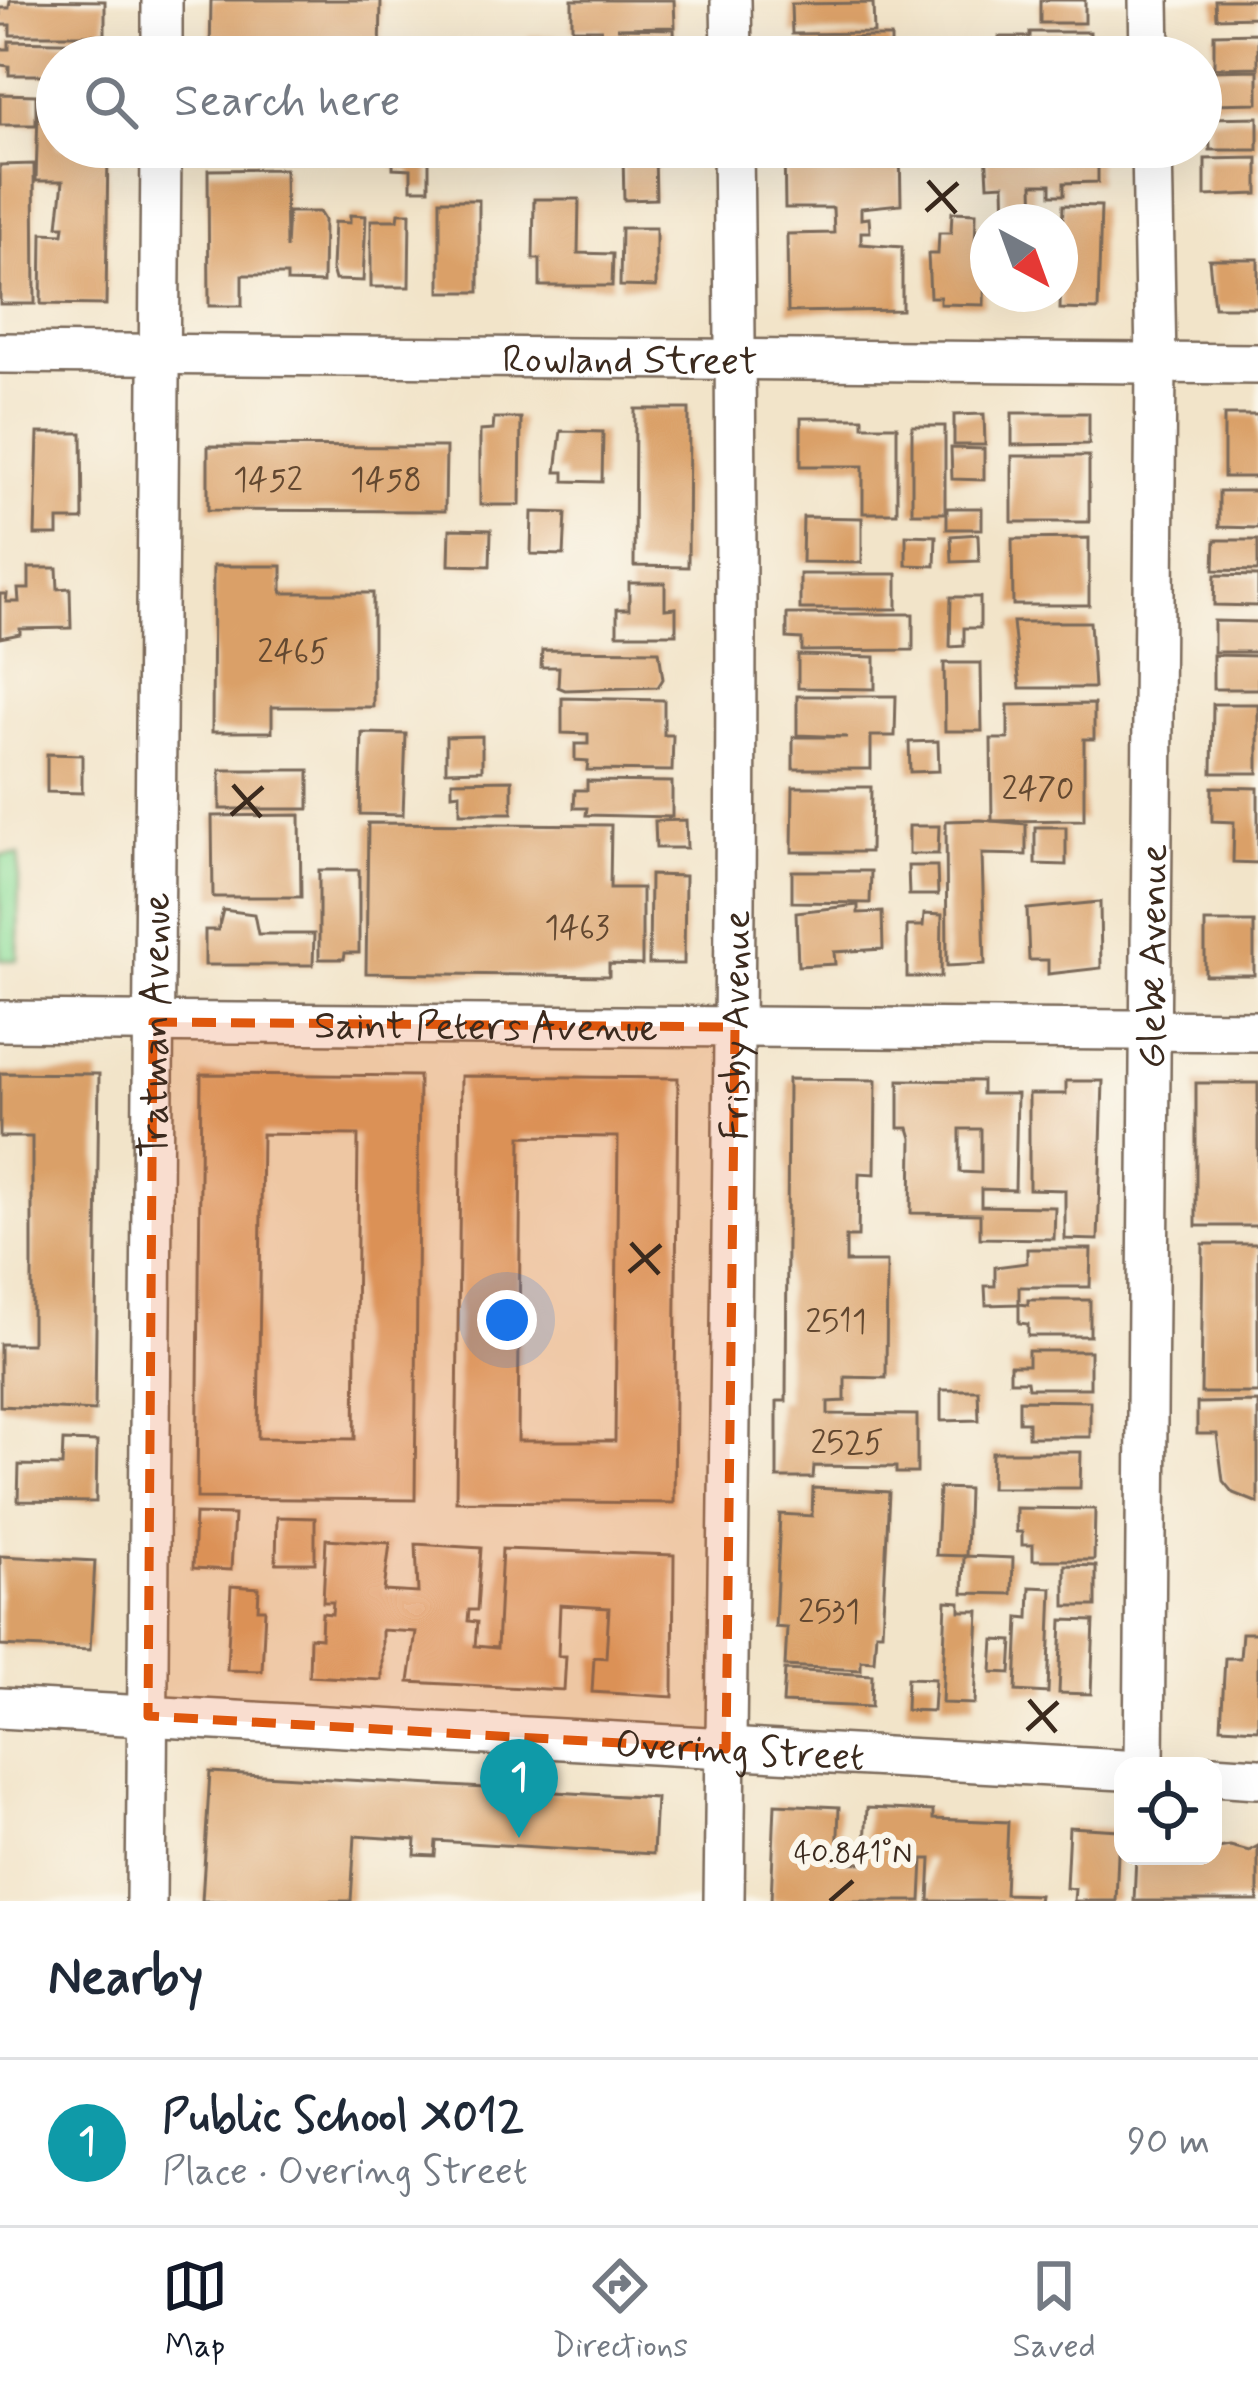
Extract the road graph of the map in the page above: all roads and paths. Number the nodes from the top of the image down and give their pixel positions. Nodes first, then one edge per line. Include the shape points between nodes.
1 (162, 0) edge
2 (731, 0) edge
3 (1149, 0) edge
4 (161, 36) edge
5 (732, 36) edge
6 (1150, 36) edge
7 (160, 168) edge
8 (734, 168) edge
9 (1152, 168) edge
10 (0, 353) edge
11 (158, 355) junction
12 (738, 357) junction
13 (1156, 363) junction
14 (1258, 364) edge
15 (0, 1021) edge
16 (153, 1022) junction
17 (735, 1027) junction
18 (1151, 1030) junction
19 (1258, 1031) edge
20 (0, 1708) edge
21 (148, 1716) junction
22 (726, 1749) junction
23 (1144, 1757) edge
24 (1114, 1770) edge
25 (1222, 1776) edge
26 (1258, 1778) edge
27 (146, 1901) edge
28 (724, 1901) edge

1 - 4 street
2 - 5 street
3 - 6 street
7 - 11 street, Tratman Avenue
8 - 12 street, Frisby Avenue
9 - 13 street, Glebe Avenue
10 - 11 street, Rowland Street
11 - 12 street, Rowland Street
11 - 16 street, Tratman Avenue
12 - 13 street, Rowland Street
12 - 17 street, Frisby Avenue
13 - 14 street, Rowland Street
13 - 18 street, Glebe Avenue
15 - 16 street, Saint Peters Avenue
16 - 17 street, Saint Peters Avenue
16 - 21 street, Tratman Avenue
17 - 18 street, Saint Peters Avenue
17 - 22 street, Frisby Avenue
18 - 19 street, Saint Peters Avenue
18 - 23 street, Glebe Avenue
20 - 21 street, Overing Street
21 - 22 street, Overing Street
21 - 27 street, Tratman Avenue
22 - 24 street, Overing Street
22 - 28 street, Frisby Avenue
25 - 26 street

